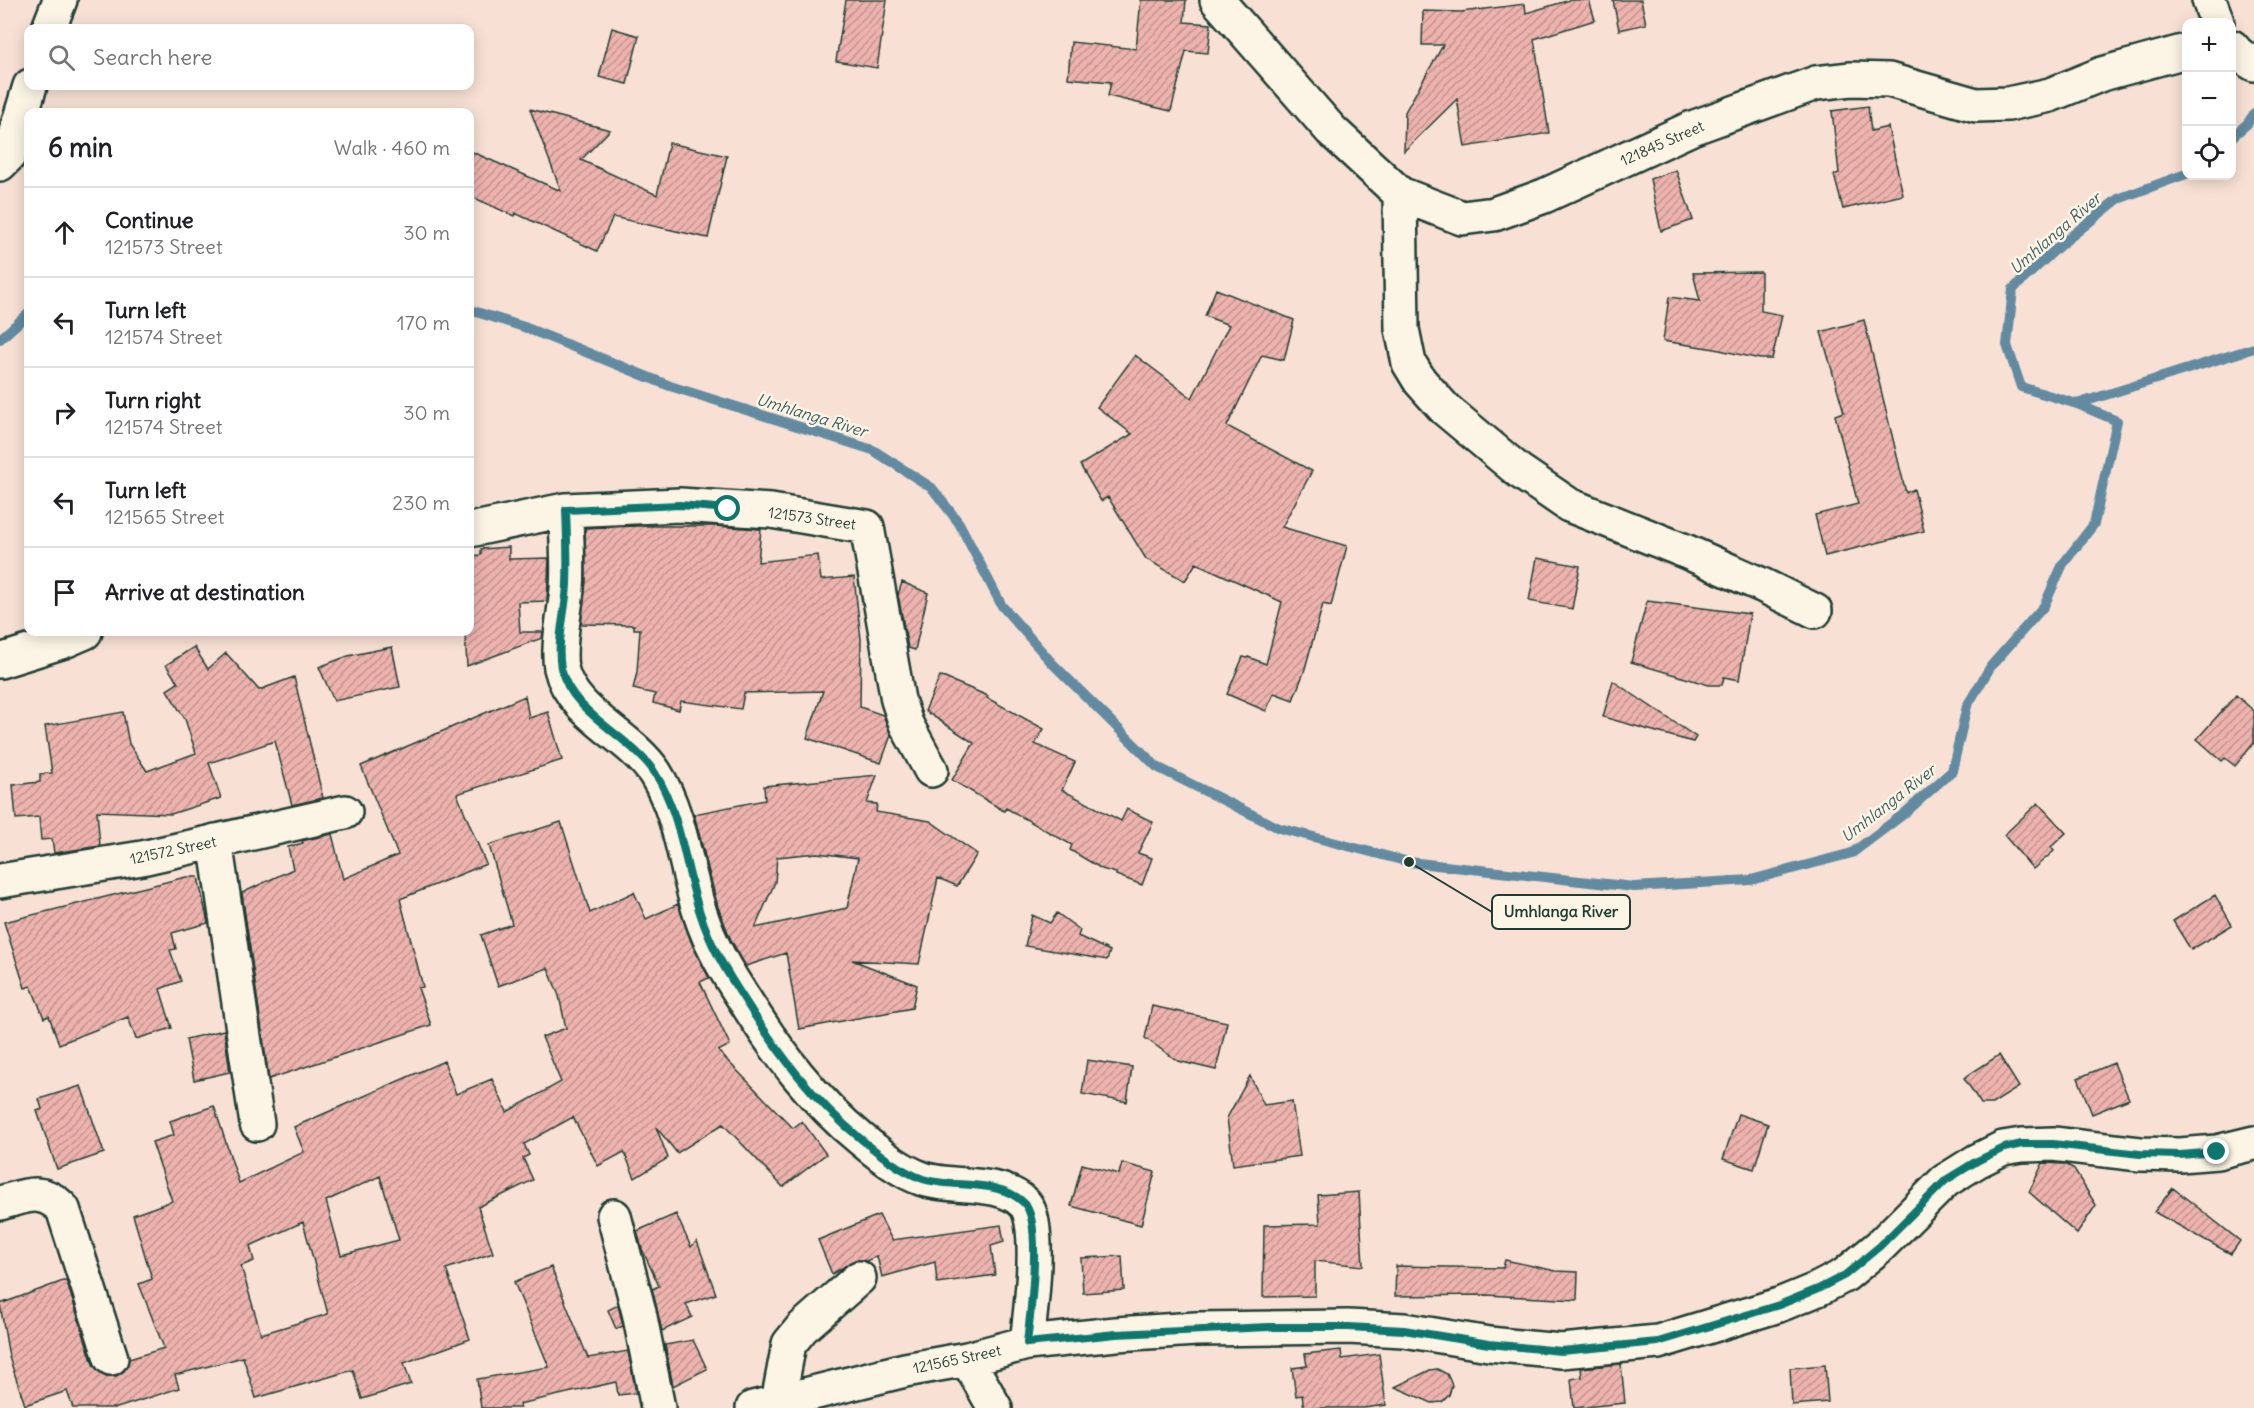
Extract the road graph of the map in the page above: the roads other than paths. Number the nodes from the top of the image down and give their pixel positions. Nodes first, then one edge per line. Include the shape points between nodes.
1 (60, 0) edge
2 (1217, 0) edge
3 (2209, 0) edge
4 (2216, 18) edge
5 (51, 24) edge
6 (2182, 52) edge
7 (2236, 52) edge
8 (2254, 64) edge
9 (29, 90) edge
10 (0, 164) edge
11 (1400, 194) junction
12 (566, 510) junction
13 (474, 529) edge
14 (1815, 611) dead end
15 (76, 636) edge
16 (0, 661) edge
17 (931, 770) dead end
18 (345, 812) dead end
19 (215, 841) junction
20 (0, 881) edge
21 (257, 1124) dead end
22 (2254, 1143) edge
23 (0, 1203) edge
24 (614, 1216) dead end
25 (859, 1278) dead end
26 (1027, 1343) junction
27 (111, 1358) dead end
28 (967, 1359) junction
29 (780, 1404) edge
30 (658, 1408) edge
31 (995, 1408) edge

1 - 5 street
2 - 11 street, 121845 Street via 1331,130
3 - 4 street
6 - 11 street, 121845 Street via 2102,74 2050,95 2008,104 1976,105 1889,80 1816,83 1692,128 1544,196 1494,214 1462,218
7 - 8 street
9 - 10 street via 9,155
11 - 14 street via 1402,329 1409,363 1445,409 1519,471 1569,505 1685,551
12 - 13 street, 121573 Street
12 - 17 street, 121573 Street via 680,505 771,511 867,527 898,700
12 - 26 street via 567,585 561,668 568,687 576,700 643,756 656,775 671,805 712,947 793,1071 831,1114 890,1162 922,1179 998,1189 1024,1203 1030,1211 1034,1264
15 - 16 street
18 - 19 street, 121572 Street
19 - 20 street, 121572 Street via 142,858
19 - 21 street
22 - 26 street, 121565 Street via 2180,1155 2053,1144 2004,1148 1946,1180 1845,1275 1779,1305 1658,1342 1561,1351 1404,1330 1269,1327 1116,1334
23 - 27 street via 43,1194 63,1209
24 - 30 street
25 - 29 street via 789,1344
26 - 28 street, 121565 Street
28 - 29 street, 121565 Street via 905,1370
28 - 31 street

